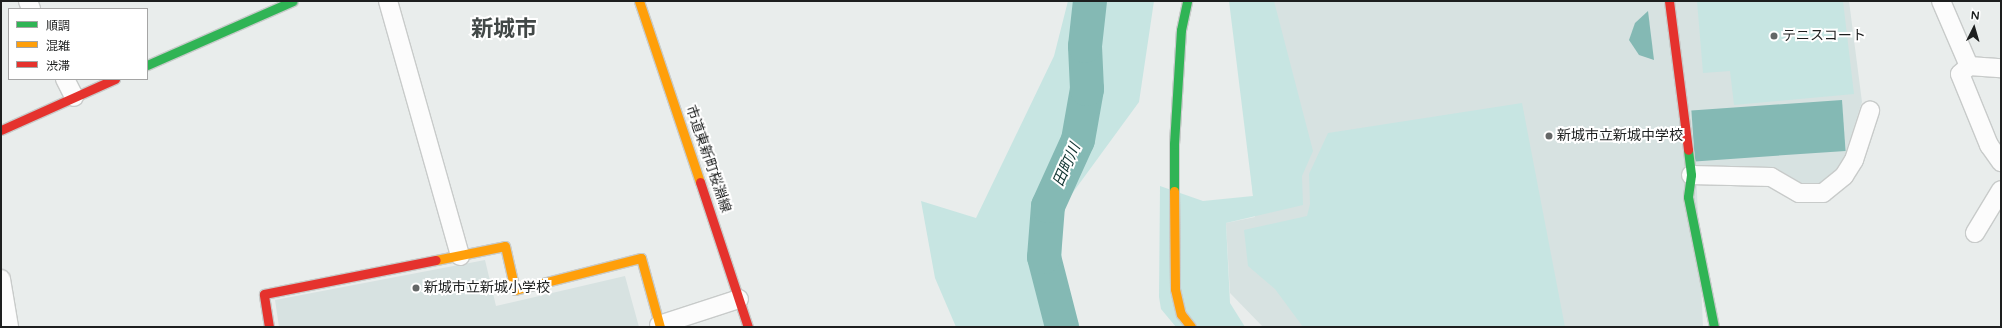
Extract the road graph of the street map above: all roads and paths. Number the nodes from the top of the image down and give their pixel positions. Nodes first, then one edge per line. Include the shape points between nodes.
1 (293, 1) edge
2 (388, 1) edge
3 (639, 1) edge
4 (1187, 1) edge
5 (1669, 1) edge
6 (1941, 1) edge
7 (148, 65) edge
8 (1969, 66) junction
9 (2001, 68) edge
10 (66, 80) edge
11 (113, 80) edge
12 (74, 97) junction
13 (1870, 111) dead end
14 (1, 130) edge
15 (2001, 162) edge
16 (1691, 175) junction
17 (2001, 190) edge
18 (1975, 233) dead end
19 (460, 256) junction
20 (1, 279) edge
21 (739, 299) junction
22 (660, 326) edge
23 (9, 327) edge
24 (270, 327) edge
25 (748, 327) edge
26 (1191, 327) edge
27 (1714, 327) edge

1 - 7 street
2 - 19 street
3 - 21 street, 市道東新町桜淵線
4 - 26 street via 1181,30 1174,144 1175,289 1181,314
5 - 16 street
6 - 8 street
8 - 9 street
8 - 15 street via 1960,74 1989,145
10 - 12 street
11 - 12 street
12 - 14 street
13 - 16 street via 1854,160 1844,176 1823,193 1799,193 1771,177
16 - 27 street via 1688,197
17 - 18 street
19 - 22 street via 505,246 515,290 641,258
19 - 24 street via 264,294
20 - 23 street
21 - 22 street
21 - 25 street, 市道東新町桜淵線

